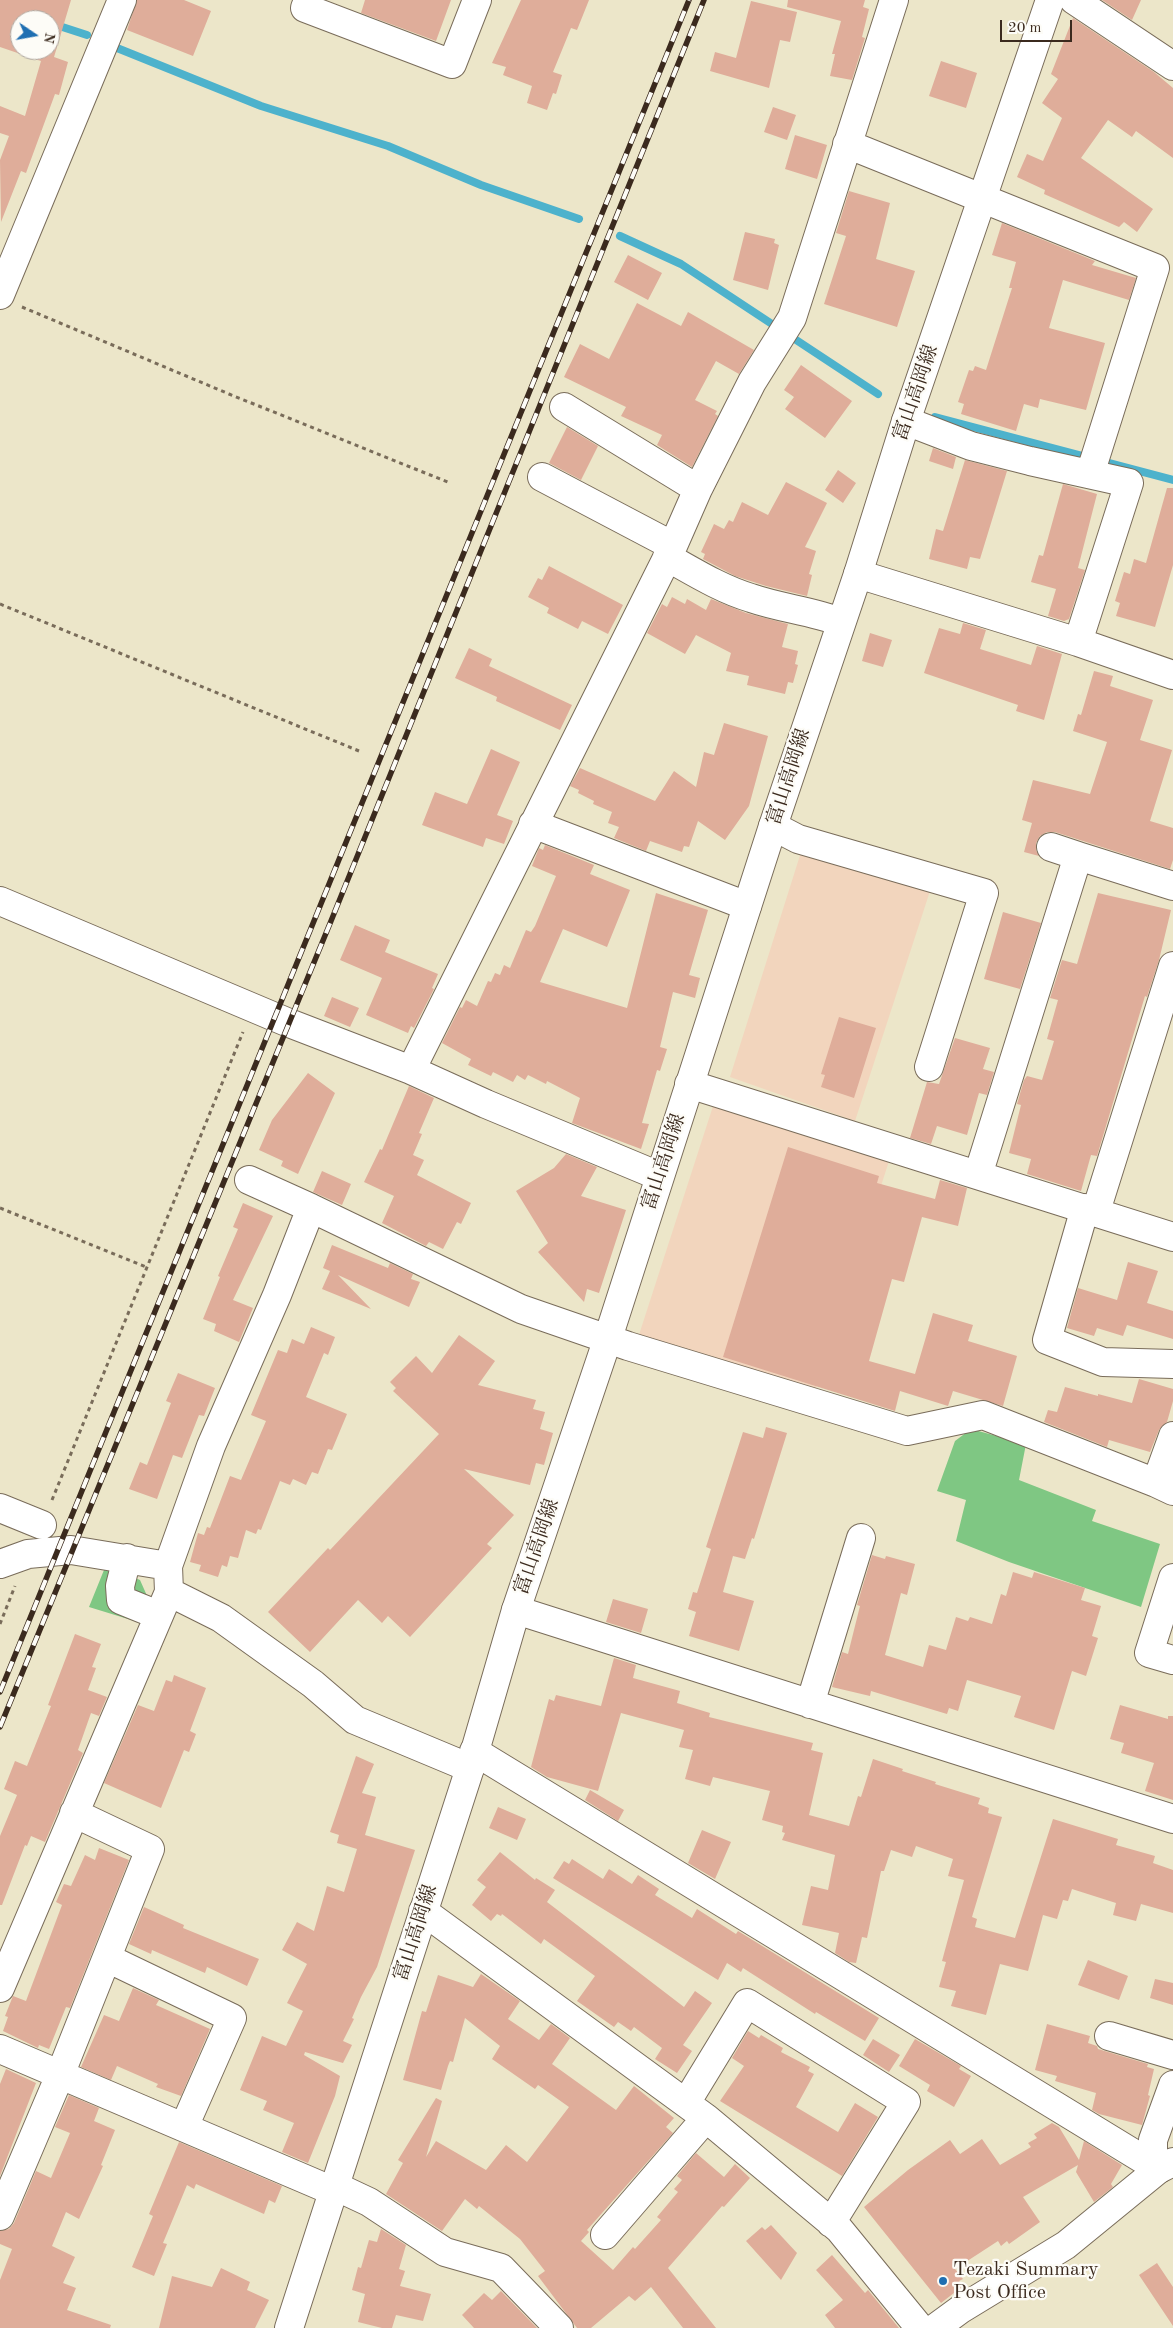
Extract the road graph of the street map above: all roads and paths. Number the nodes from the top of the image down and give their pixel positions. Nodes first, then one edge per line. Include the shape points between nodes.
1 (122, 0) edge
2 (308, 0) edge
3 (477, 0) edge
4 (894, 0) edge
5 (1050, 0) edge
6 (1074, 0) edge
7 (1173, 66) edge
8 (847, 144) junction
9 (983, 197) junction
10 (1164, 271) edge
11 (9, 300) edge
12 (564, 407) dead end
13 (906, 421) junction
14 (1090, 474) junction
15 (542, 477) dead end
16 (450, 483) dead end
17 (698, 489) junction
18 (670, 551) junction
19 (858, 574) junction
20 (0, 604) edge
21 (841, 622) junction
22 (1078, 642) junction
23 (1173, 675) edge
24 (359, 751) dead end
25 (533, 824) junction
26 (773, 826) junction
27 (1051, 846) dead end
28 (1078, 856) junction
29 (1173, 886) edge
30 (0, 901) edge
31 (747, 906) junction
32 (1173, 966) edge
33 (273, 1015) junction
34 (928, 1067) dead end
35 (411, 1070) junction
36 (689, 1084) junction
37 (978, 1174) junction
38 (660, 1176) junction
39 (249, 1180) dead end
40 (0, 1208) edge
41 (312, 1208) junction
42 (1090, 1209) junction
43 (1173, 1237) edge
44 (146, 1266) junction
45 (608, 1338) junction
46 (1173, 1364) edge
47 (1173, 1436) edge
48 (1165, 1487) edge
49 (0, 1508) edge
50 (42, 1525) joint
51 (862, 1538) dead end
52 (26, 1555) junction
53 (127, 1558) junction
54 (0, 1564) edge
55 (168, 1566) junction
56 (1173, 1578) edge
57 (164, 1604) junction
58 (516, 1610) junction
59 (0, 1624) edge
60 (1173, 1660) edge
61 (810, 1704) junction
62 (472, 1760) junction
63 (74, 1813) junction
64 (1173, 1819) edge
65 (423, 1911) junction
66 (107, 1958) junction
67 (0, 1988) edge
68 (1109, 2036) dead end
69 (0, 2049) edge
70 (1173, 2055) edge
71 (60, 2075) junction
72 (1173, 2085) edge
73 (696, 2111) junction
74 (184, 2127) junction
75 (1166, 2166) edge
76 (334, 2188) junction
77 (0, 2216) edge
78 (831, 2223) junction
79 (605, 2235) dead end
80 (289, 2328) edge
81 (559, 2328) edge
82 (920, 2328) edge
83 (935, 2328) edge

1 - 11 street
2 - 3 street via 304,8 452,64
4 - 8 street
5 - 9 street, 富山高岡線
6 - 7 street
8 - 9 street
8 - 17 street via 785,328 752,382
9 - 10 street
9 - 13 street, 富山高岡線
10 - 14 street
11 - 16 path via 229,394
12 - 17 street
13 - 14 street via 971,446
13 - 19 street, 富山高岡線
14 - 22 street via 1129,483
15 - 18 street
17 - 18 street
18 - 21 street via 718,585 751,598
18 - 25 street
19 - 21 street, 富山高岡線
19 - 22 street
20 - 24 path
21 - 26 street, 富山高岡線
22 - 23 street
25 - 31 street
25 - 35 street
26 - 31 street, 富山高岡線
26 - 34 street via 798,839 984,894
27 - 28 street
28 - 29 street
28 - 37 street
30 - 33 street
31 - 36 street, 富山高岡線
32 - 42 street
33 - 35 street
33 - 44 path
35 - 38 street
36 - 37 street
36 - 38 street, 富山高岡線
37 - 42 street
38 - 45 street, 富山高岡線
39 - 41 street
40 - 44 path
41 - 45 street via 521,1309
41 - 55 street via 211,1446
42 - 43 street
42 - 46 street via 1047,1340 1103,1362
44 - 50 path
45 - 48 street via 907,1431 983,1415
45 - 58 street, 富山高岡線
47 - 48 street
49 - 50 street
51 - 61 street
52 - 53 street via 71,1550
52 - 54 street
52 - 59 path
53 - 55 street
53 - 57 street via 120,1586 121,1600
55 - 57 street
56 - 60 street via 1149,1653
57 - 62 street via 221,1618 313,1684 355,1720
57 - 63 street
58 - 61 street
58 - 62 street, 富山高岡線
61 - 64 street
62 - 65 street, 富山高岡線
62 - 75 street
63 - 66 street via 150,1849
63 - 67 street
65 - 73 street
65 - 76 street, 富山高岡線
66 - 71 street
66 - 74 street via 232,2018
68 - 70 street
69 - 71 street
71 - 74 street
71 - 77 street
72 - 75 street via 1152,2154
73 - 78 street
73 - 78 street via 747,2003 906,2102
73 - 79 street
74 - 76 street
75 - 83 street via 1066,2245
76 - 80 street, 富山高岡線
76 - 81 street via 369,2202 445,2252 501,2268
78 - 82 street via 840,2229

